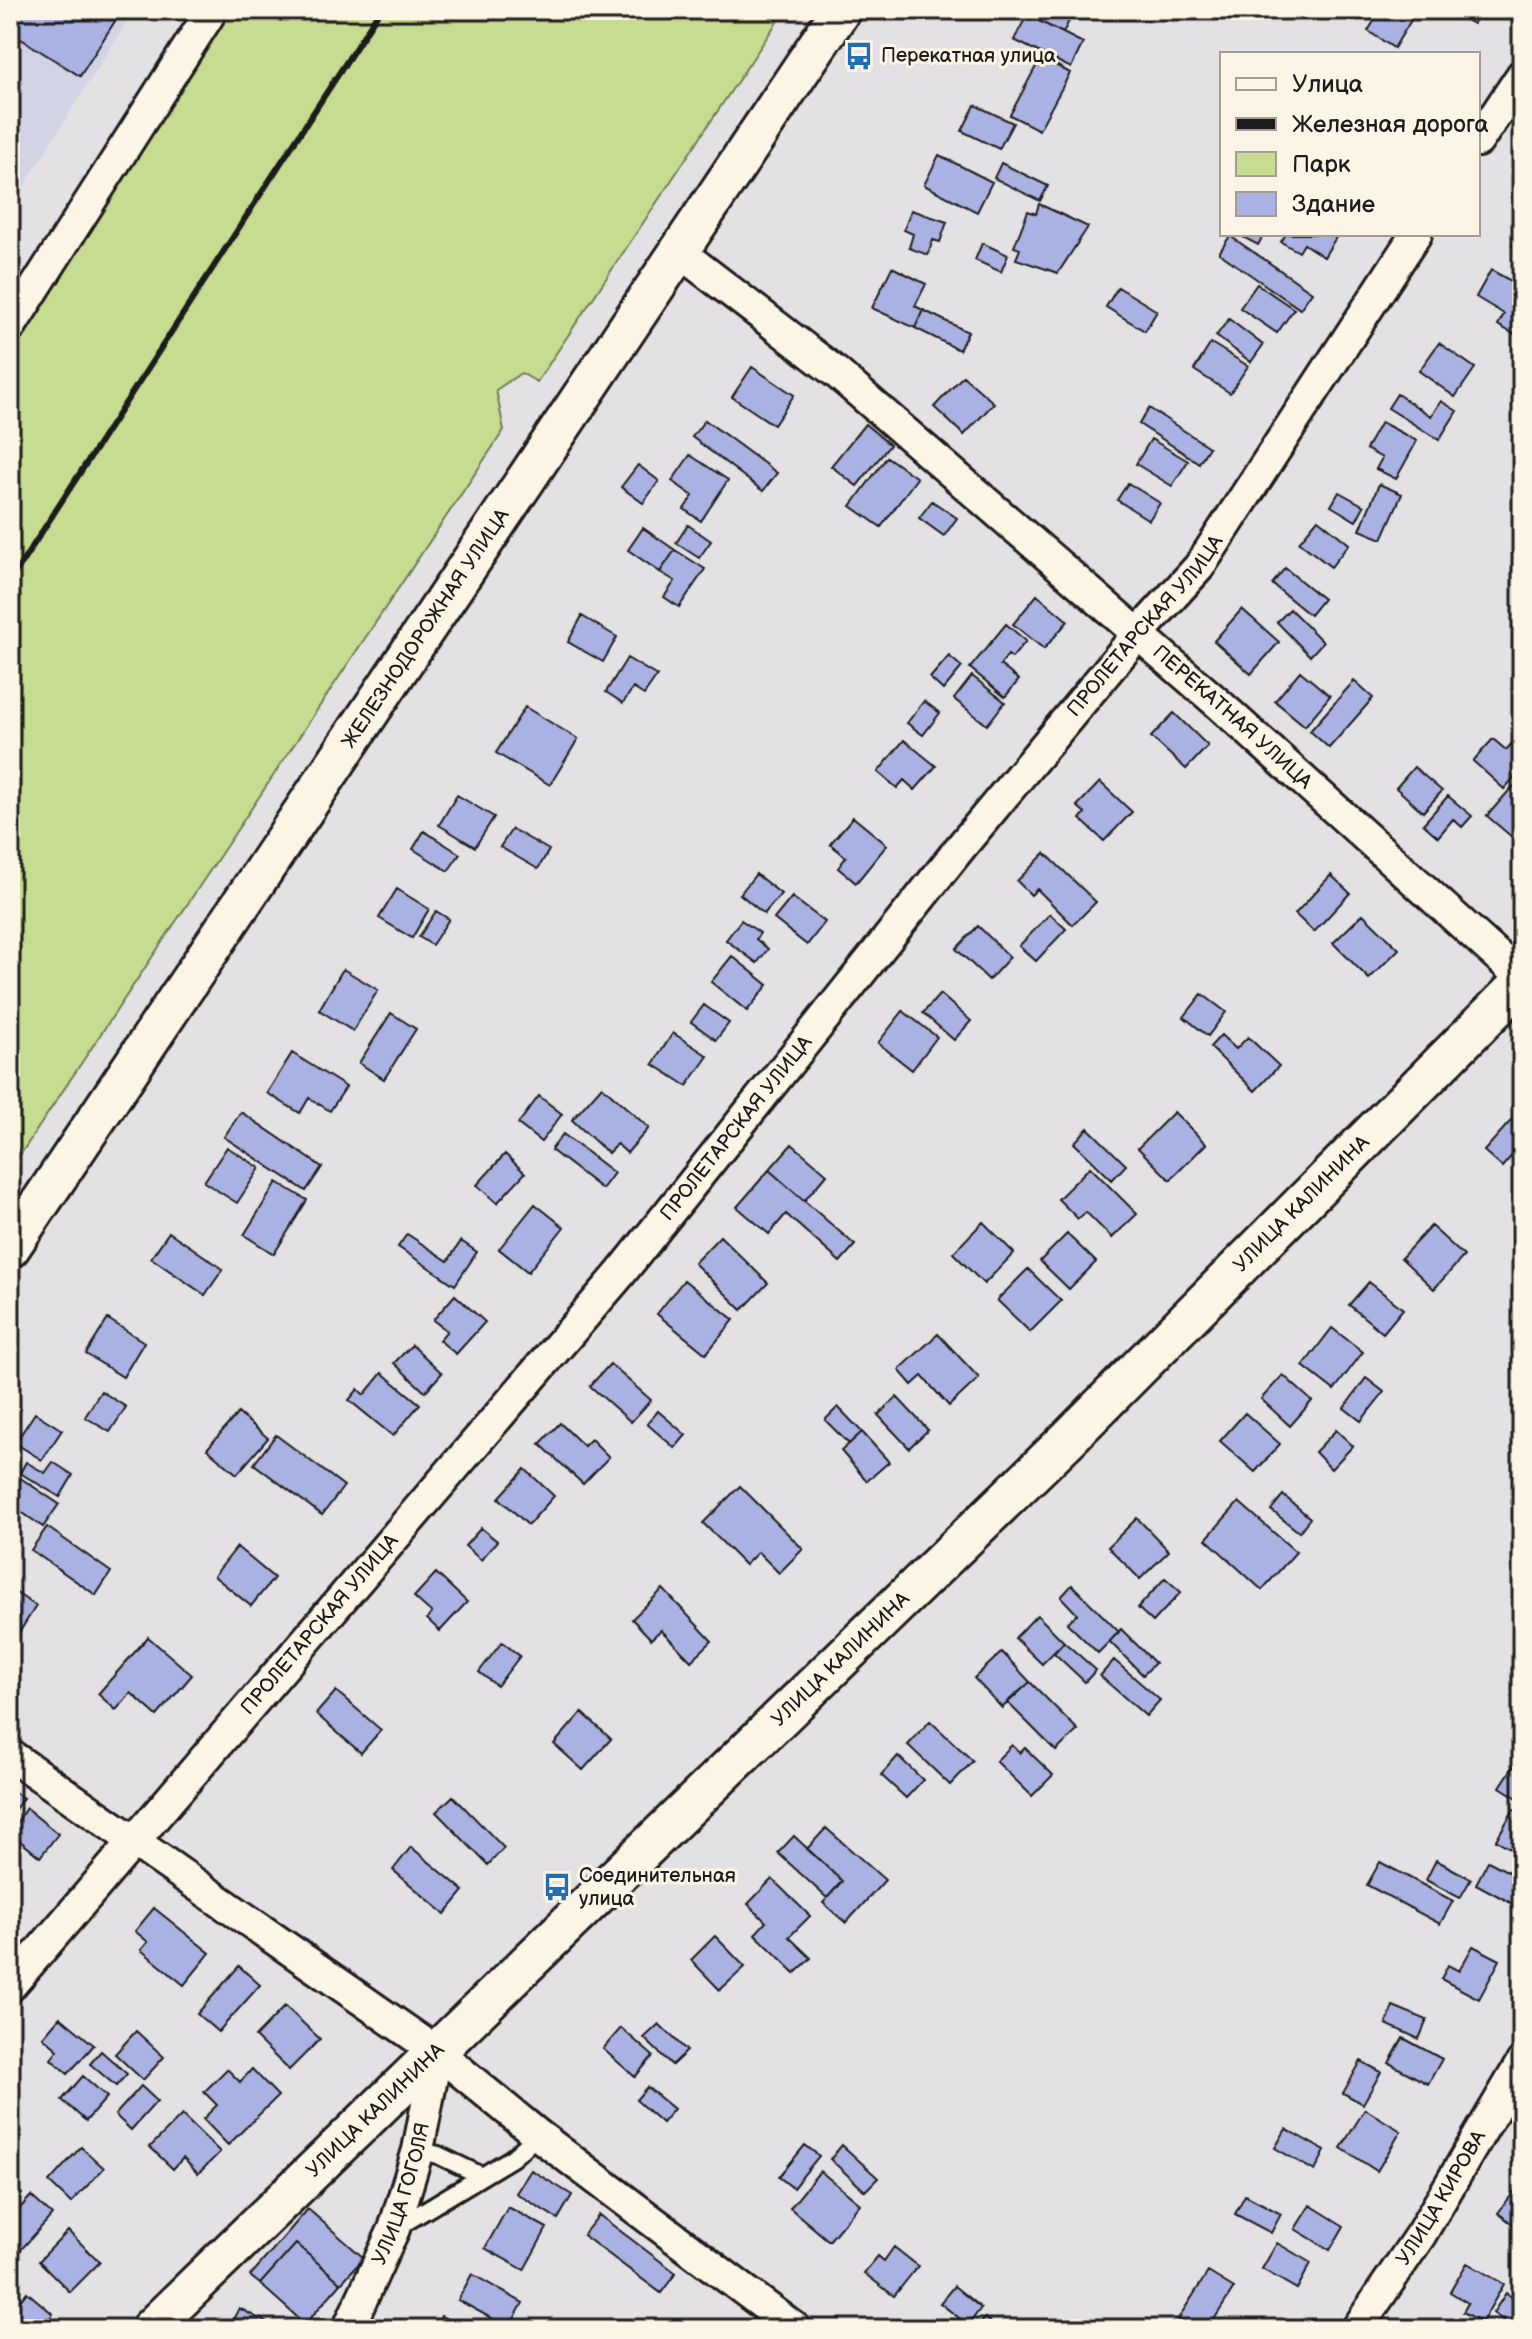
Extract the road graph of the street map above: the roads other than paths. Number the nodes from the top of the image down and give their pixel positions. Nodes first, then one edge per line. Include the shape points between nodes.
1 (212, 10) edge
2 (841, 10) edge
3 (1522, 75) edge
4 (1480, 138) edge
5 (1415, 236) edge
6 (677, 250) junction
7 (10, 327) edge
8 (1137, 635) junction
9 (1522, 980) edge
10 (10, 1248) edge
11 (10, 1755) edge
12 (132, 1841) junction
13 (10, 1986) edge
14 (437, 2052) junction
15 (1522, 2062) edge
16 (538, 2135) junction
17 (418, 2150) junction
18 (482, 2176) junction
19 (394, 2229) junction
20 (150, 2329) edge
21 (348, 2329) edge
22 (796, 2329) edge
23 (1357, 2329) edge

1 - 7 street
2 - 6 street, ЖЕЛЕЗНОДОРОЖНАЯ УЛИЦА
3 - 4 street
5 - 8 street, ПРОЛЕТАРСКАЯ УЛИЦА via 1199,567
6 - 8 street, ПЕРЕКАТНАЯ УЛИЦА via 838,374
6 - 10 street, ЖЕЛЕЗНОДОРОЖНАЯ УЛИЦА
8 - 9 street, ПЕРЕКАТНАЯ УЛИЦА
8 - 12 street, ПРОЛЕТАРСКАЯ УЛИЦА via 620,1274
9 - 14 street, УЛИЦА КАЛИНИНА via 1067,1440
11 - 12 street
12 - 13 street, ПРОЛЕТАРСКАЯ УЛИЦА
12 - 14 street
14 - 16 street
14 - 17 street, УЛИЦА ГОГОЛЯ
14 - 20 street, УЛИЦА КАЛИНИНА
15 - 23 street, УЛИЦА КИРОВА via 1421,2234
16 - 18 lane
16 - 22 street
17 - 18 lane
17 - 19 street, УЛИЦА ГОГОЛЯ
18 - 19 lane
19 - 21 street, УЛИЦА ГОГОЛЯ

